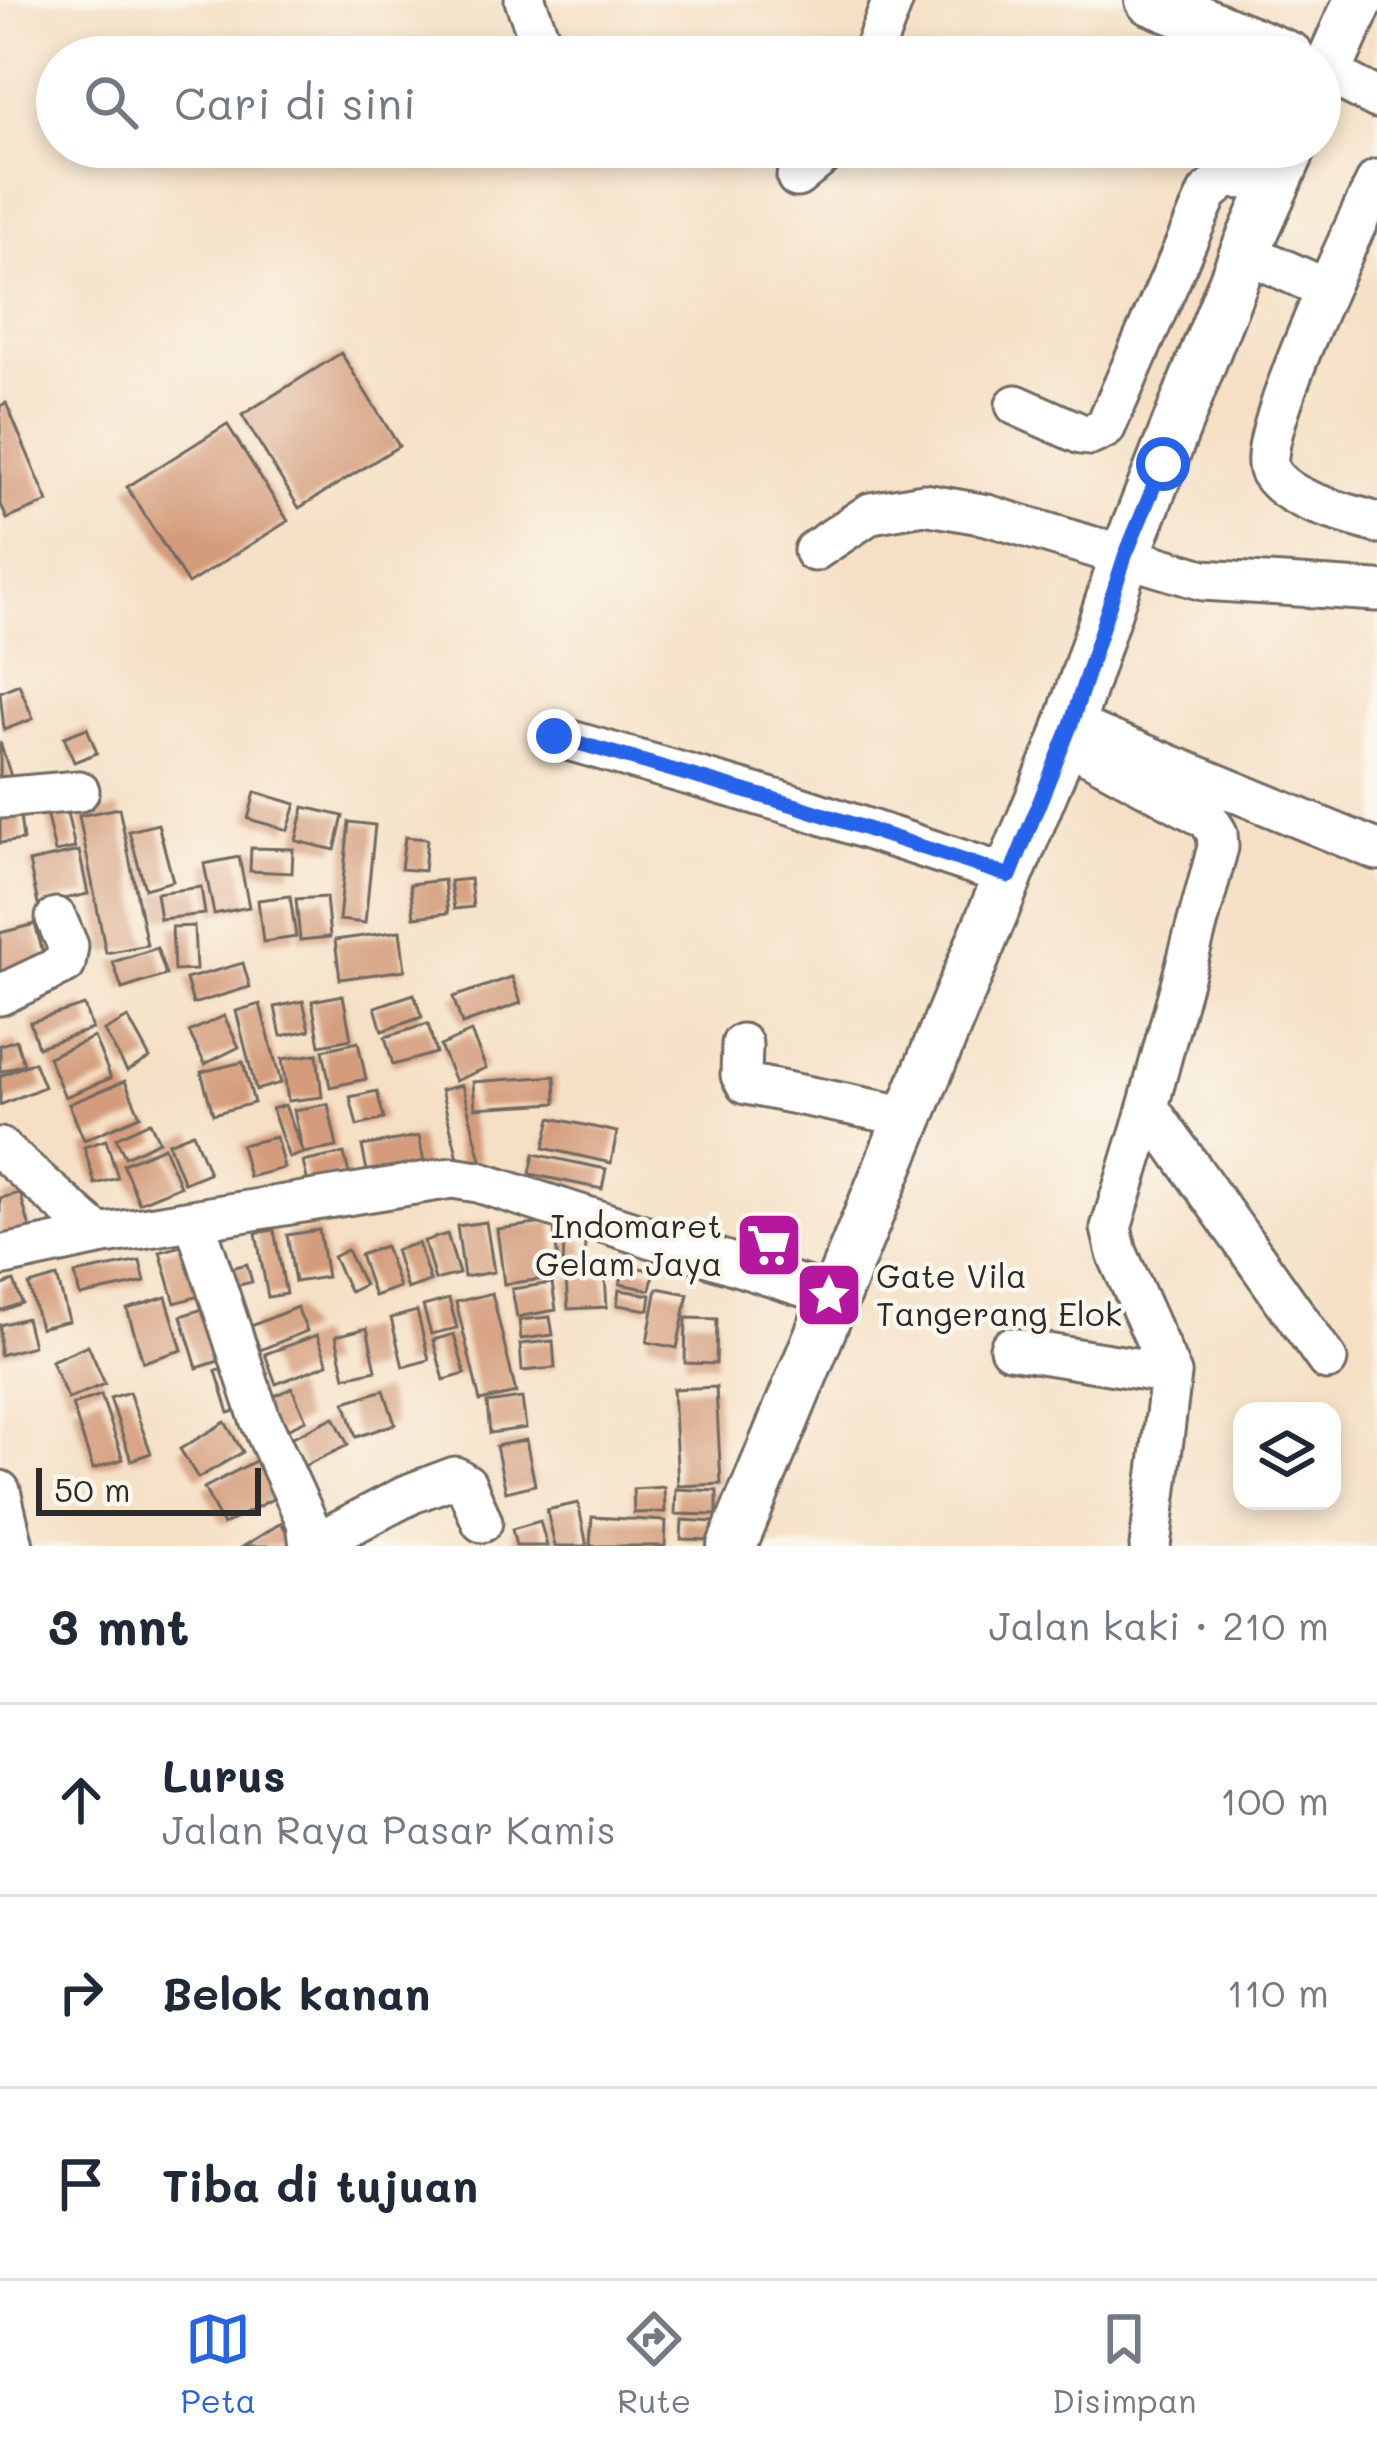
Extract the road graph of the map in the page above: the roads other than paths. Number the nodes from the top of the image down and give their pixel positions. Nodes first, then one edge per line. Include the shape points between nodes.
1 (525, 0) edge
2 (893, 0) edge
3 (1150, 0) edge
4 (1359, 0) edge
5 (538, 36) edge
6 (879, 36) edge
7 (1233, 36) edge
8 (1336, 36) edge
9 (1341, 83) edge
10 (1377, 98) edge
11 (808, 168) edge
12 (1279, 168) edge
13 (1282, 168) edge
14 (797, 177) dead end
15 (1377, 180) edge
16 (1245, 252) junction
17 (1327, 289) junction
18 (1016, 405) dead end
19 (1377, 524) edge
20 (814, 551) dead end
21 (1125, 556) junction
22 (1377, 591) edge
23 (1068, 732) junction
24 (554, 736) dead end
25 (79, 791) dead end
26 (0, 798) edge
27 (1377, 850) edge
28 (1010, 876) junction
29 (56, 918) dead end
30 (0, 995) edge
31 (742, 1044) dead end
32 (1148, 1107) junction
33 (911, 1117) junction
34 (0, 1148) edge
35 (195, 1222) junction
36 (99, 1235) junction
37 (0, 1256) edge
38 (836, 1297) junction
39 (1010, 1348) dead end
40 (1328, 1360) dead end
41 (1171, 1374) junction
42 (0, 1491) edge
43 (482, 1522) dead end
44 (13, 1546) edge
45 (310, 1546) edge
46 (732, 1546) edge
47 (1150, 1546) edge

1 - 5 street
2 - 6 street
3 - 7 main road
4 - 8 main road
9 - 10 street
11 - 14 street
12 - 18 street via 1226,178 1208,193 1106,428 1081,434
13 - 16 main road
15 - 17 street
16 - 17 street
16 - 21 main road
17 - 19 street via 1272,428 1266,467 1300,497
20 - 21 street via 871,512 924,504
21 - 22 street via 1203,580
21 - 23 main road
23 - 27 street
23 - 28 main road
23 - 32 street via 1208,819 1217,833
24 - 28 street
25 - 26 street
28 - 33 main road
29 - 30 street via 68,946 65,964
31 - 33 street via 746,1084
32 - 40 street
32 - 41 street via 1111,1228
33 - 38 main road
34 - 36 street
35 - 36 street
35 - 38 street via 464,1179
35 - 45 street
36 - 37 street
38 - 46 main road
39 - 41 street
41 - 47 street
42 - 44 street
43 - 45 street via 455,1477

